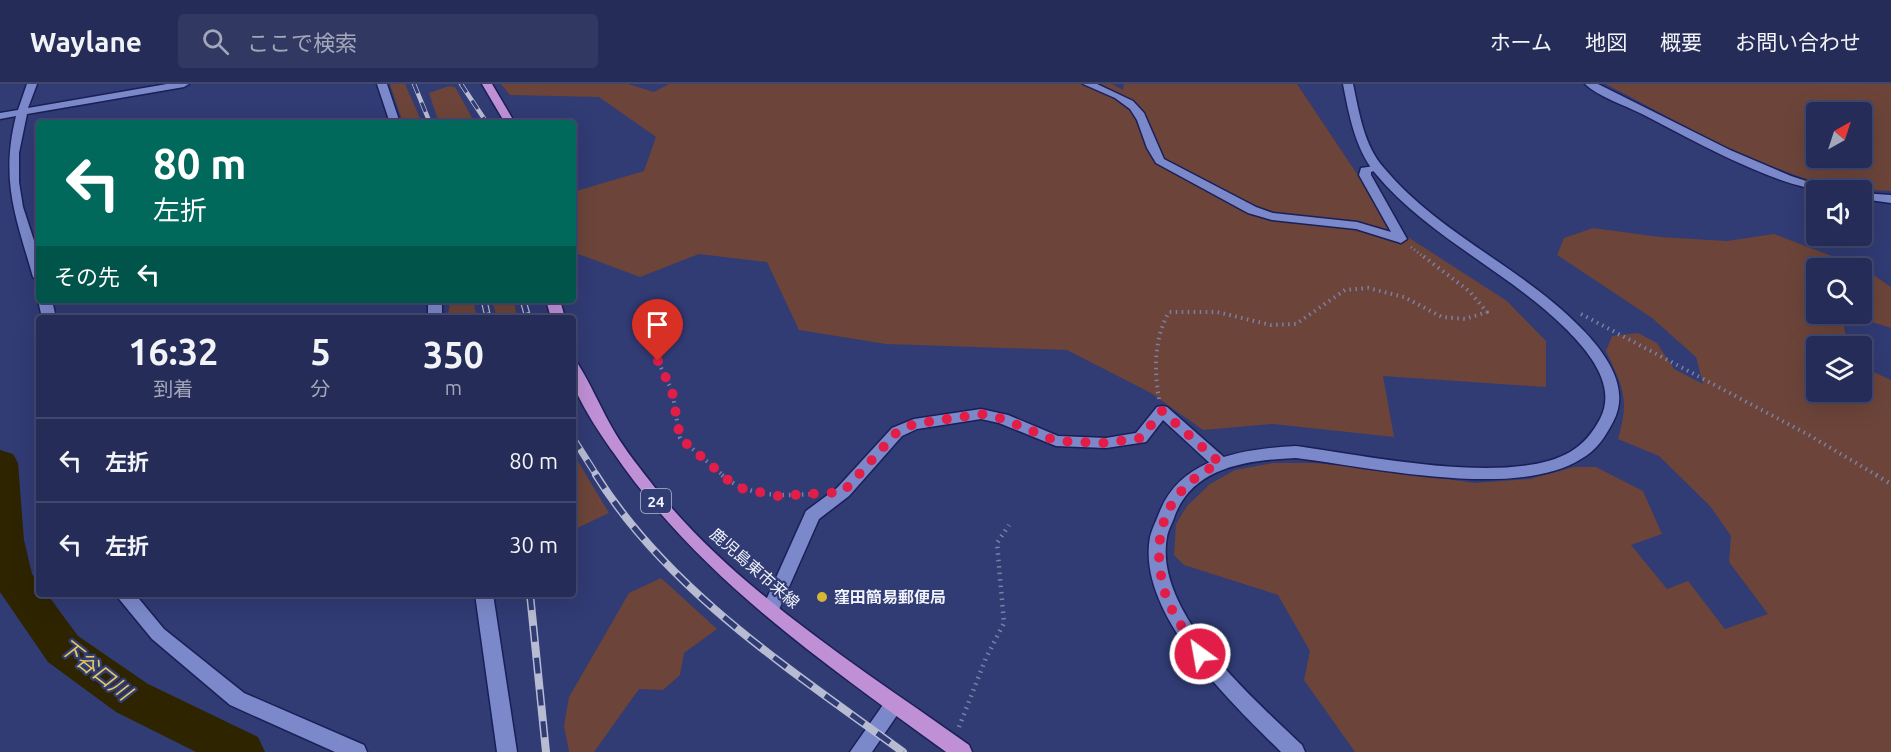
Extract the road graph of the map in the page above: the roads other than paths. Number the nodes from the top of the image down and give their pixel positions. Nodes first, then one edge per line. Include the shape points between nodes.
1 (32, 84) edge
2 (184, 84) edge
3 (382, 84) edge
4 (487, 84) edge
5 (1088, 84) edge
6 (1348, 84) edge
7 (1590, 84) edge
8 (20, 112) junction
9 (0, 116) edge
10 (394, 120) edge
11 (508, 120) edge
12 (1377, 167) junction
13 (1806, 184) edge
14 (1872, 197) edge
15 (1891, 199) edge
16 (36, 265) edge
17 (576, 373) edge
18 (1220, 463) junction
19 (127, 597) edge
20 (483, 597) edge
21 (771, 609) junction
22 (894, 705) junction
23 (957, 748) edge
24 (357, 752) edge
25 (507, 752) edge
26 (860, 752) edge
27 (1295, 752) edge

1 - 8 street
2 - 8 street
3 - 10 street
4 - 11 main road
5 - 12 street via 1136,108 1152,153 1160,161 1252,210 1290,220 1357,226 1401,239 1365,176 1365,170
6 - 12 street via 1361,135
7 - 13 street via 1726,152
8 - 9 street
8 - 16 street via 13,141 15,197
12 - 18 street via 1430,218 1558,314 1593,350 1611,384 1612,407 1606,423 1593,442 1579,453 1535,469 1503,474 1479,475 1296,452
14 - 15 street
17 - 21 main road, 鹿児島東市来線 / 24 via 600,423 665,512
18 - 21 street via 1162,411 1141,438 1106,443 1056,441 981,414 914,424 897,432 843,492 812,515
18 - 27 street via 1193,478 1165,515 1158,544 1163,586 1200,654
19 - 24 street via 158,634 237,699
20 - 25 street
21 - 22 main road, 鹿児島東市来線 / 24
22 - 23 main road, 鹿児島東市来線 / 24
22 - 26 street

